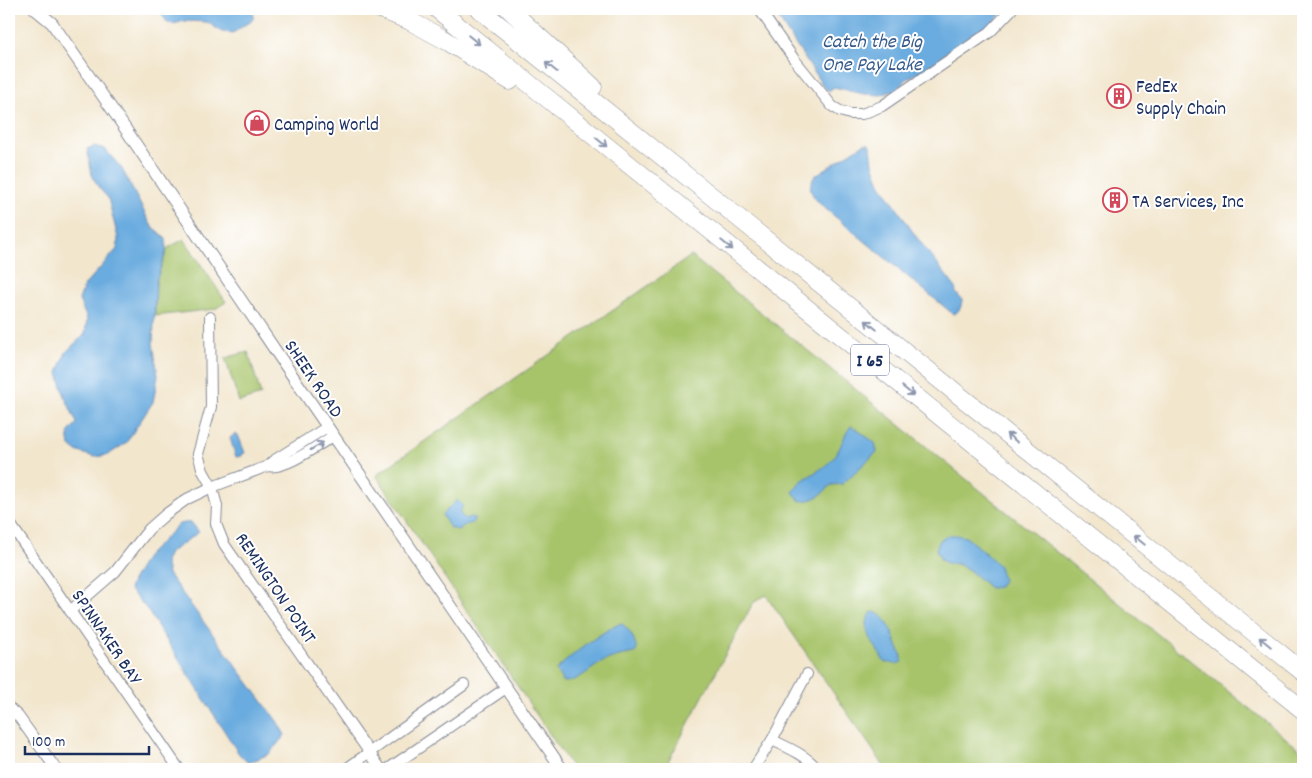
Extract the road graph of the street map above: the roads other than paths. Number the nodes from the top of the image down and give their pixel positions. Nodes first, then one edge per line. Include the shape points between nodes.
1 (35, 9) edge
2 (380, 9) edge
3 (437, 9) edge
4 (479, 9) edge
5 (509, 9) edge
6 (758, 9) edge
7 (1012, 9) edge
8 (571, 119) junction
9 (711, 196) junction
10 (210, 317) dead end
11 (330, 431) junction
12 (212, 487) junction
13 (9, 522) edge
14 (70, 611) junction
15 (1303, 672) edge
16 (807, 674) dead end
17 (464, 685) dead end
18 (506, 688) junction
19 (9, 708) edge
20 (1303, 710) edge
21 (772, 740) junction
22 (369, 752) junction
23 (56, 769) edge
24 (179, 769) edge
25 (346, 769) edge
26 (381, 769) edge
27 (388, 769) edge
28 (562, 769) edge
29 (753, 769) edge
30 (817, 769) edge

1 - 11 street, SHEEK ROAD via 58,31
2 - 8 highway via 447,41
3 -> 8 highway, I 65
9 -> 4 highway, I 65
5 - 9 highway
6 - 7 street via 832,106 850,114 862,114 882,106 990,32
8 -> 20 highway, I 65
15 -> 9 highway, I 65
10 - 12 street, REMINGTON POINT via 211,408 198,454
11 - 12 street via 268,466
11 - 18 street, SHEEK ROAD
12 - 14 street via 166,514 149,529 116,572
12 - 22 street, REMINGTON POINT via 217,506 216,524 224,544
13 - 14 street, SPINNAKER BAY
14 - 24 street, SPINNAKER BAY
16 - 21 street
17 - 22 street
18 - 27 street
18 - 28 street, SHEEK ROAD
19 - 23 street
21 - 29 street
21 - 30 street via 805,758
22 - 25 street
22 - 26 street, REMINGTON POINT

